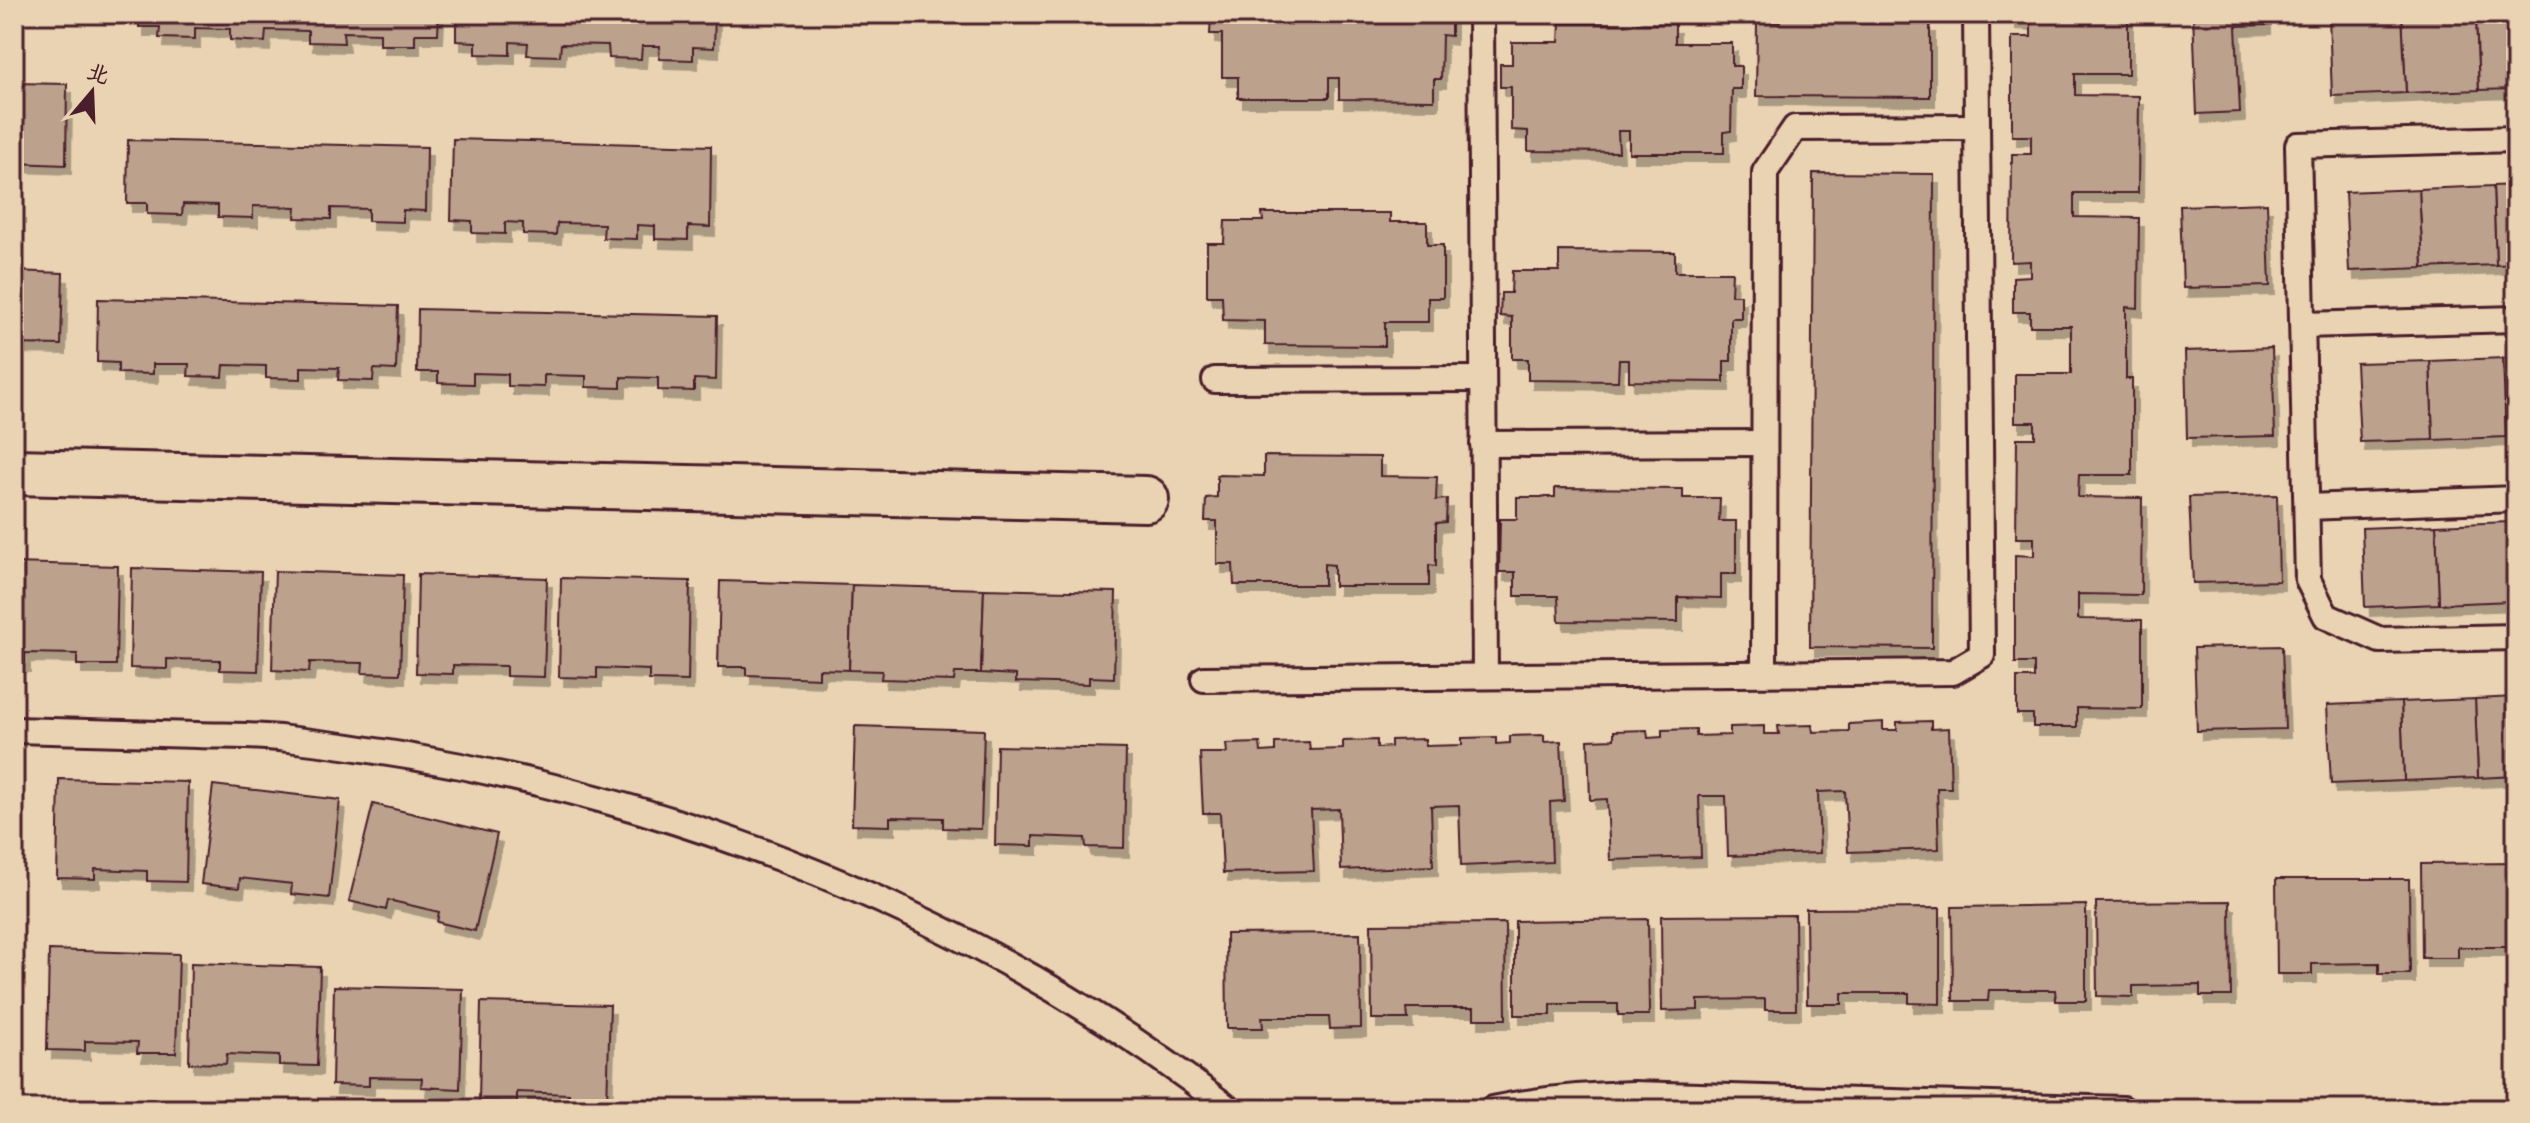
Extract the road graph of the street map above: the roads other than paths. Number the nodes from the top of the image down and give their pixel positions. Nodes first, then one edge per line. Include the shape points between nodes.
1 (1481, 14) edge
2 (1976, 14) edge
3 (1977, 127) junction
4 (2516, 139) edge
5 (2516, 319) edge
6 (2303, 325) junction
7 (1483, 379) junction
8 (1215, 380) dead end
9 (1764, 443) junction
10 (1483, 444) junction
11 (14, 472) edge
12 (1146, 499) dead end
13 (2516, 499) edge
14 (2307, 507) junction
15 (2516, 637) edge
16 (1764, 673) junction
17 (1485, 676) junction
18 (1204, 679) dead end
19 (14, 730) edge
20 (1229, 1109) edge
21 (1492, 1109) edge
22 (2123, 1109) edge

1 - 7 lane
2 - 3 lane
3 - 9 lane via 1795,128 1765,172
3 - 16 lane via 1982,655 1953,672
4 - 6 lane via 2298,145
5 - 6 lane
6 - 14 lane
7 - 8 lane
7 - 10 lane
9 - 10 lane
9 - 16 lane
10 - 17 lane
11 - 12 street
13 - 14 lane
14 - 15 lane via 2308,580 2326,616 2380,640
16 - 17 lane
17 - 18 lane
19 - 20 lane via 284,738 387,752 489,771 689,826 887,904 1029,975 1141,1044
21 - 22 lane via 1582,1095 1634,1094

